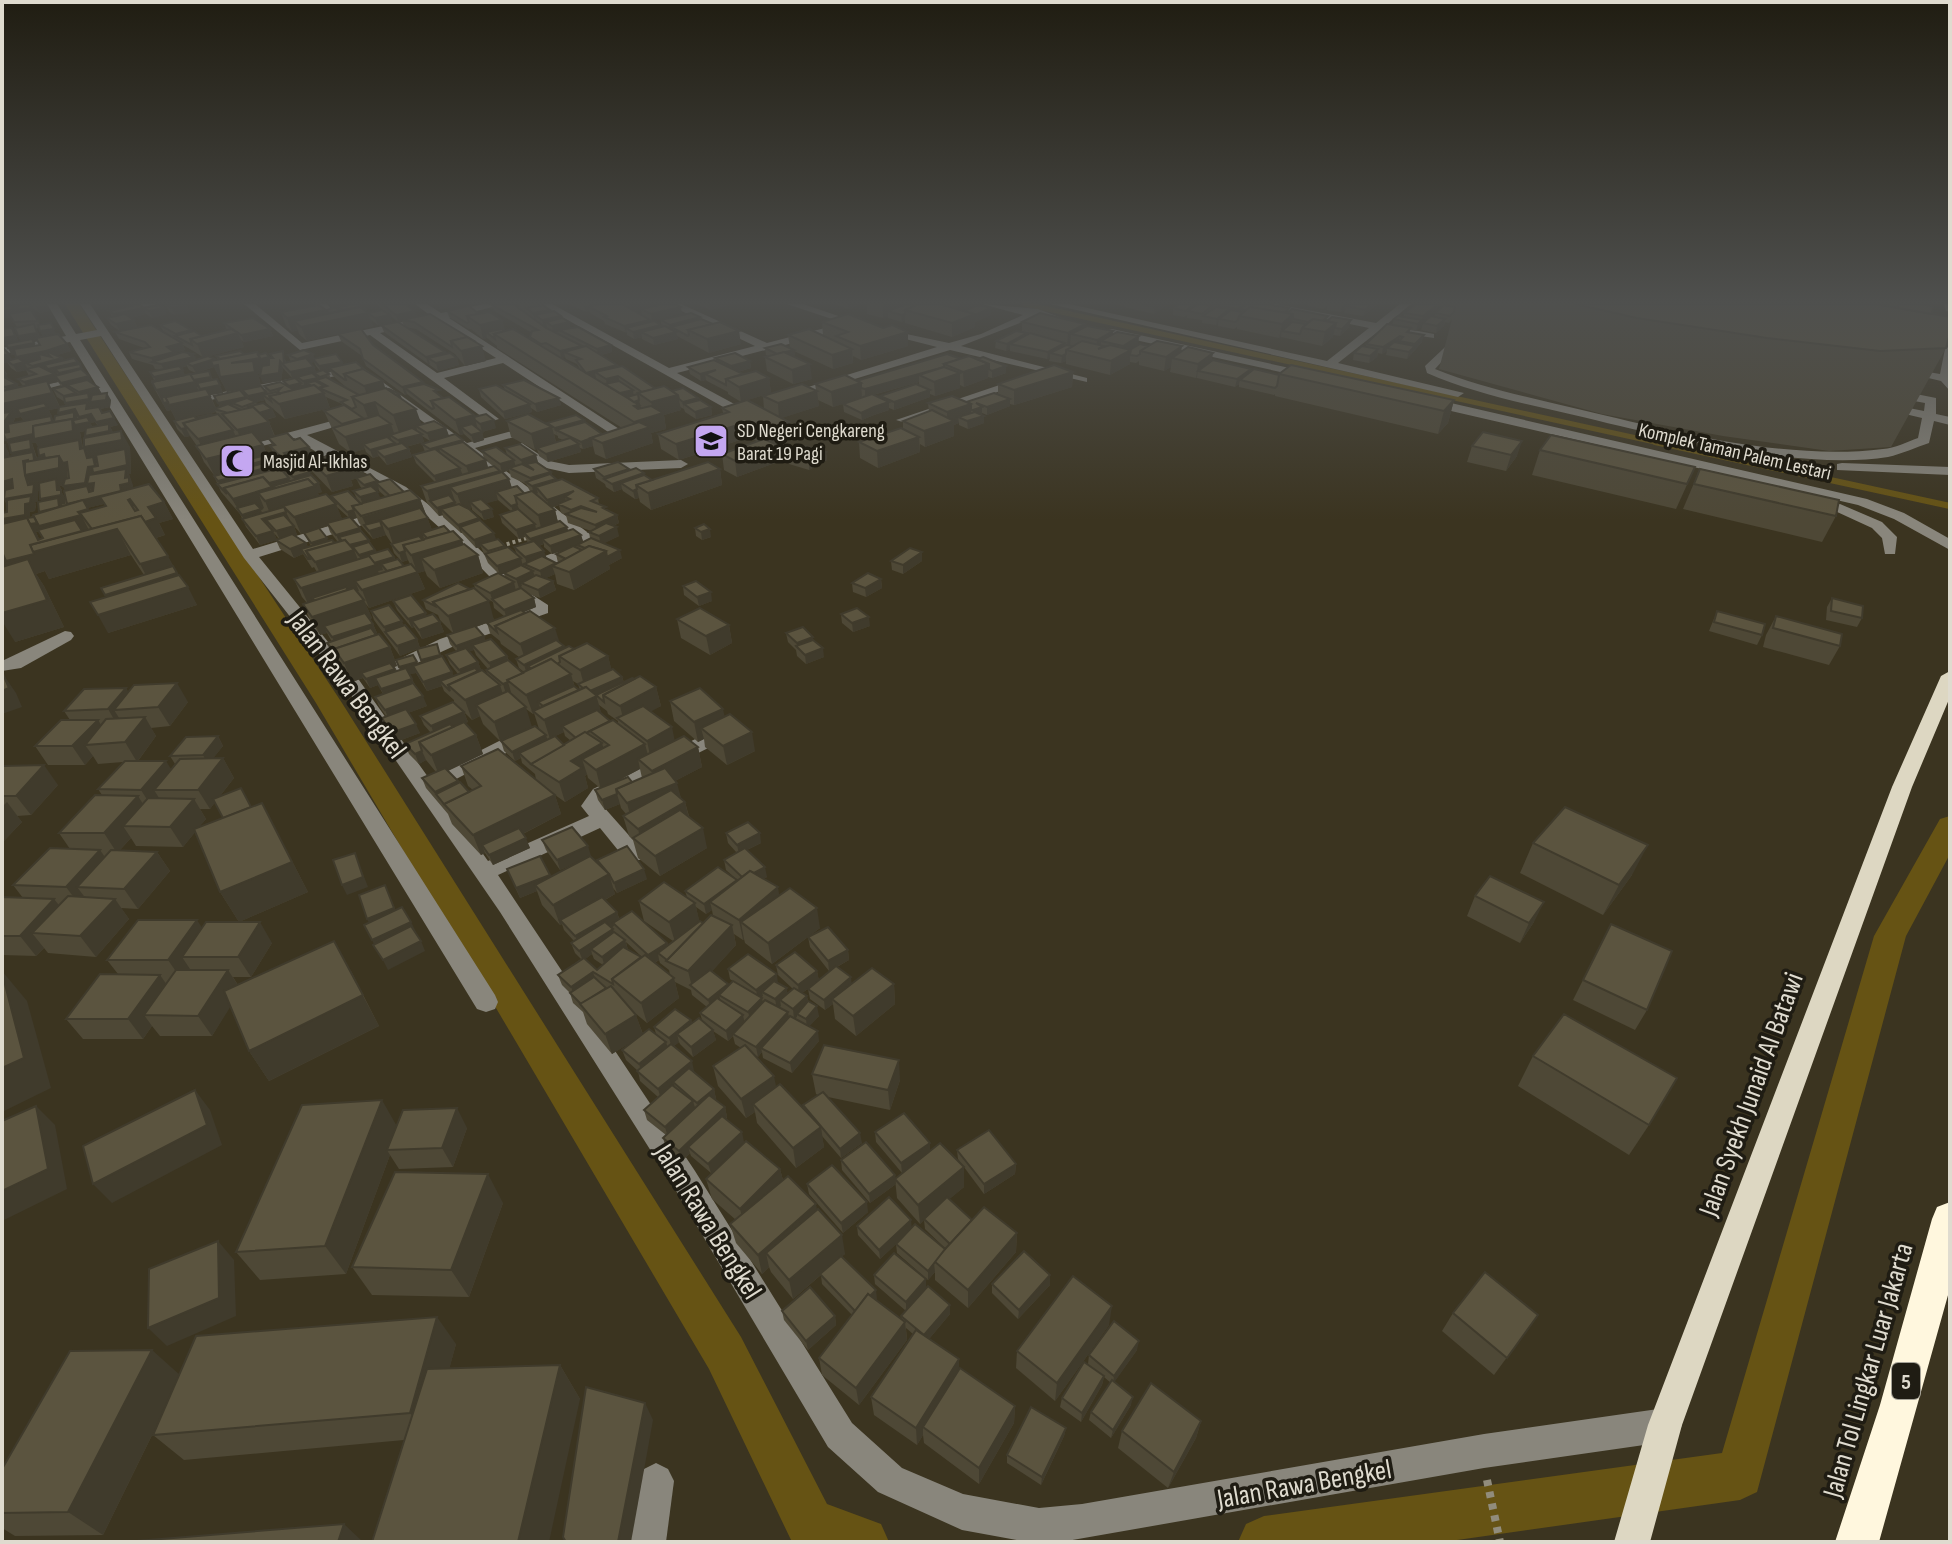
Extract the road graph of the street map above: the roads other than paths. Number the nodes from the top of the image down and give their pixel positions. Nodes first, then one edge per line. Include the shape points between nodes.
1 (83, 376) edge
2 (97, 376) edge
3 (131, 376) edge
4 (316, 376) edge
5 (371, 376) edge
6 (439, 376) edge
7 (532, 376) edge
8 (675, 376) edge
9 (852, 376) edge
10 (1035, 376) edge
11 (1065, 376) edge
12 (1294, 376) edge
13 (1387, 376) edge
14 (1434, 376) edge
15 (1443, 376) edge
16 (1920, 376) edge
17 (435, 377) joint
18 (536, 379) junction
19 (1083, 380) dead end
20 (1316, 381) edge
21 (522, 383) edge
22 (1947, 383) edge
23 (1425, 386) junction
24 (811, 388) edge
25 (479, 394) edge
26 (2, 397) edge
27 (464, 398) junction
28 (1950, 401) edge
29 (408, 402) junction
30 (1498, 402) junction
31 (394, 406) edge
32 (153, 407) junction
33 (1551, 407) junction
34 (734, 409) edge
35 (366, 414) edge
36 (1930, 415) junction
37 (493, 419) edge
38 (902, 420) edge
39 (1950, 421) edge
40 (531, 428) edge
41 (296, 434) junction
42 (630, 440) edge
43 (466, 447) junction
44 (522, 447) edge
45 (201, 457) junction
46 (337, 459) junction
47 (1739, 462) junction
48 (545, 464) junction
49 (681, 464) dead end
50 (1950, 471) edge
51 (268, 478) edge
52 (497, 479) junction
53 (230, 488) edge
54 (208, 493) junction
55 (413, 505) junction
56 (1950, 545) edge
57 (1890, 551) dead end
58 (249, 555) junction
59 (500, 578) junction
60 (65, 636) dead end
61 (2, 666) edge
62 (1950, 676) edge
63 (353, 684) junction
64 (732, 728) edge
65 (531, 732) edge
66 (424, 786) junction
67 (603, 818) junction
68 (634, 855) edge
69 (484, 872) junction
70 (486, 1002) dead end
71 (1950, 1219) edge
72 (1663, 1436) junction
73 (656, 1481) dead end
74 (648, 1542) edge
75 (1632, 1542) edge
76 (1857, 1542) edge

1 - 26 street
2 - 70 street, Jalan Rawa Bengkel via 161,492
3 - 32 street, Jalan Rawa Bengkel
4 - 32 street
5 - 29 street
6 - 17 street
7 - 18 street
8 - 34 street
9 - 24 street
10 - 38 street
11 - 19 street
12 - 20 street
13 - 23 street, Komplek Taman Palem Lestari
14 - 23 street
15 - 33 street
16 - 22 street
17 - 27 street
18 - 21 street
18 - 42 street
23 - 30 street, Komplek Taman Palem Lestari
25 - 27 street
27 - 37 street
28 - 36 street via 1874,393 1932,401
29 - 31 street
29 - 43 street
30 - 33 street
30 - 47 street, Komplek Taman Palem Lestari
32 - 45 street, Jalan Rawa Bengkel
33 - 36 street via 1710,440 1862,454 1910,450 1924,440
35 - 41 street
36 - 39 street
40 - 43 street
41 - 45 street
41 - 46 street
43 - 52 street
44 - 48 street
45 - 54 street, Jalan Rawa Bengkel
46 - 51 street
46 - 55 street via 356,462
47 - 50 street, Komplek Taman Palem Lestari
47 - 56 street, Komplek Taman Palem Lestari via 1899,516
47 - 57 street, Komplek Taman Palem Lestari via 1409,402 1848,510 1890,537
48 - 49 street via 569,469
48 - 52 street
52 - 59 street via 591,541
53 - 54 street
54 - 58 street, Jalan Rawa Bengkel
55 - 58 street
55 - 59 street
58 - 63 street, Jalan Rawa Bengkel
59 - 63 street via 542,609
60 - 61 street
62 - 72 main road, Jalan Syekh Junaid Al Batawi via 1902,787
63 - 66 street, Jalan Rawa Bengkel
64 - 67 street via 600,794 591,806
65 - 66 street
66 - 69 street, Jalan Rawa Bengkel
67 - 68 street
67 - 69 street
69 - 72 street, Jalan Rawa Bengkel via 685,1180 840,1435 890,1480 922,1497 1001,1522 1039,1526 1484,1451
71 - 76 highway, Jalan Tol Lingkar Luar Jakarta / 5
72 - 75 main road, Jalan Syekh Junaid Al Batawi
73 - 74 street

